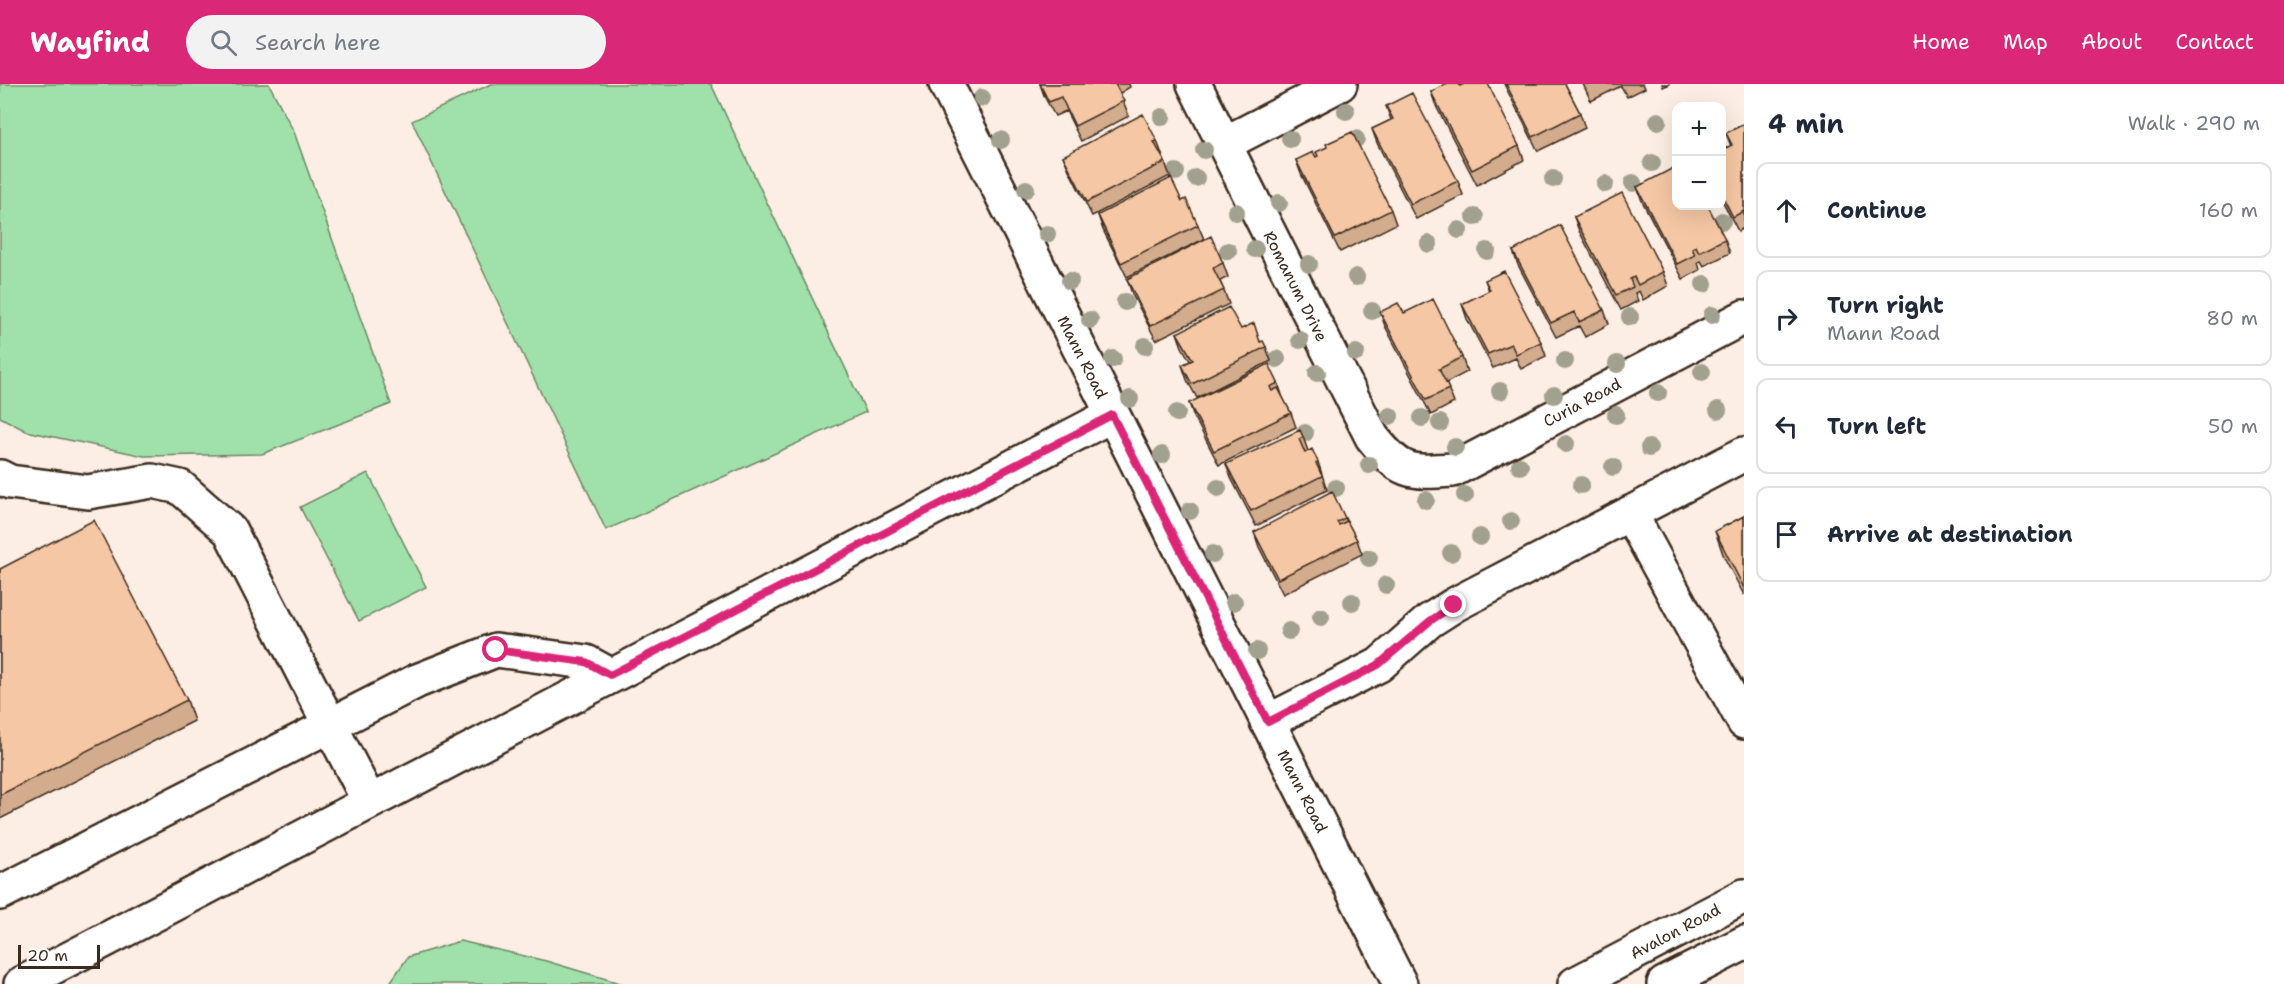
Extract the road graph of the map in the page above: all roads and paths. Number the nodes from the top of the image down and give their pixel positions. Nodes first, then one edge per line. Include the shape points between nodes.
1 (946, 84) edge
2 (1194, 84) edge
3 (1340, 84) edge
4 (1224, 144) junction
5 (1744, 317) edge
6 (1112, 415) junction
7 (1744, 454) edge
8 (1416, 472) joint
9 (0, 477) edge
10 (1630, 513) junction
11 (610, 675) junction
12 (1268, 722) junction
13 (1744, 722) edge
14 (329, 726) junction
15 (369, 801) junction
16 (0, 893) edge
17 (1744, 896) edge
18 (1744, 943) edge
19 (21, 984) edge
20 (1400, 984) edge
21 (1575, 984) edge
22 (1664, 984) edge

1 - 6 street, Mann Road
2 - 4 street, Romanum Drive
3 - 4 street
4 - 8 street, Romanum Drive via 1372,437 1392,462
5 - 8 street, Curia Road via 1453,470
6 - 11 street
6 - 12 street, Mann Road
7 - 10 street
9 - 14 street via 10,482 88,492 152,481 180,487 230,531
10 - 12 street via 1454,605 1378,665
10 - 13 street
11 - 14 street via 586,662 496,650 417,681
11 - 15 street
12 - 20 street, Mann Road
14 - 15 street
14 - 16 street
15 - 19 street
17 - 21 street, Avalon Road
18 - 22 street

